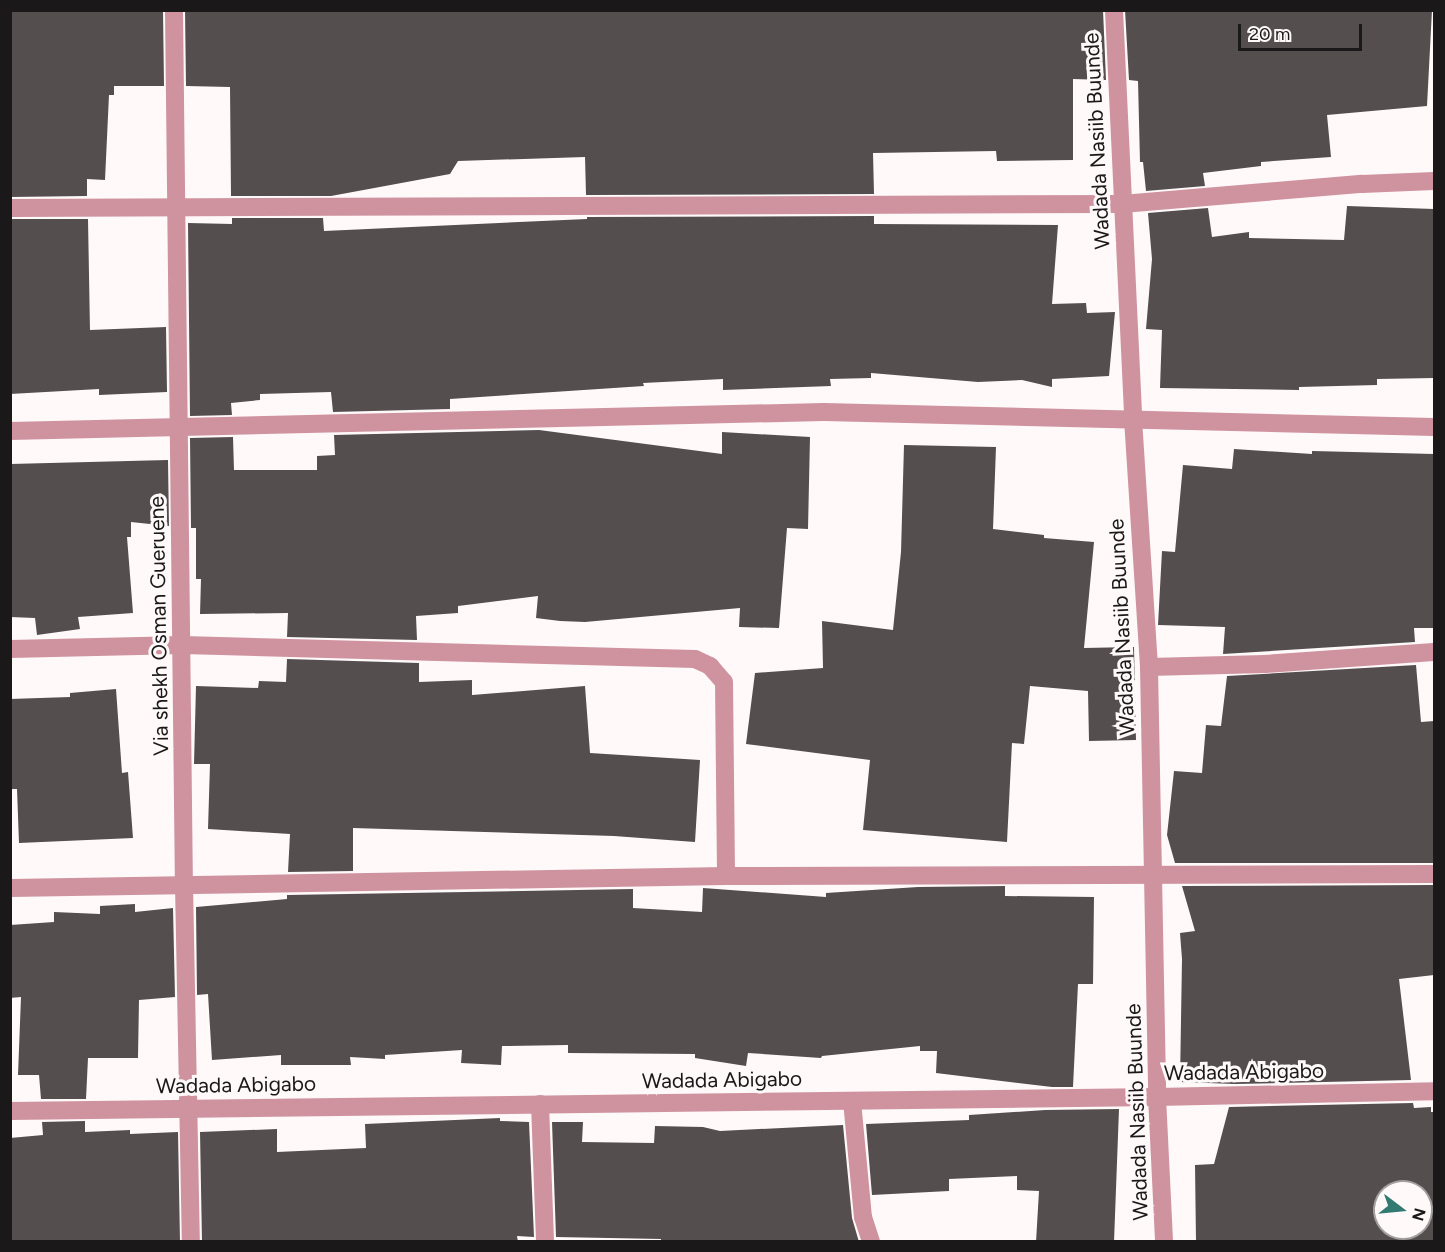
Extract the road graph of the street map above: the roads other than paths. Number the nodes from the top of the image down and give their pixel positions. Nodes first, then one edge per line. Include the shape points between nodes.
1 (174, 10) edge
2 (1114, 10) edge
3 (1434, 182) edge
4 (1122, 204) junction
5 (176, 207) junction
6 (10, 208) edge
7 (1133, 419) junction
8 (179, 427) junction
9 (1434, 427) edge
10 (10, 431) edge
11 (183, 645) junction
12 (10, 649) edge
13 (1434, 652) edge
14 (1149, 667) junction
15 (1434, 874) edge
16 (726, 876) junction
17 (1153, 876) junction
18 (184, 885) junction
19 (10, 888) edge
20 (1434, 1091) edge
21 (1157, 1097) junction
22 (852, 1101) junction
23 (540, 1104) junction
24 (189, 1108) junction
25 (10, 1111) edge
26 (191, 1242) edge
27 (545, 1242) edge
28 (872, 1242) edge
29 (1164, 1242) edge

1 - 5 street, Via shekh Osman Gueruene
2 - 4 street, Wadada Nasiib Buunde
3 - 4 street via 1362,184
4 - 5 street
4 - 7 street, Wadada Nasiib Buunde
5 - 6 street
5 - 8 street, Via shekh Osman Gueruene
7 - 8 street via 824,412
7 - 9 street
7 - 14 street, Wadada Nasiib Buunde
8 - 10 street
8 - 11 street, Via shekh Osman Gueruene
11 - 12 street
11 - 16 street via 695,659 710,666 724,682
11 - 18 street, Via shekh Osman Gueruene
13 - 14 street via 1265,664
14 - 17 street, Wadada Nasiib Buunde
15 - 17 street
16 - 17 street
16 - 18 street
17 - 21 street, Wadada Nasiib Buunde
18 - 19 street
18 - 24 street, Via shekh Osman Gueruene
20 - 21 street, Wadada Abigabo
21 - 22 street, Wadada Abigabo
21 - 29 street, Wadada Nasiib Buunde
22 - 23 street, Wadada Abigabo
22 - 28 street via 863,1217
23 - 24 street, Wadada Abigabo
23 - 27 street
24 - 25 street, Wadada Abigabo
24 - 26 street, Via shekh Osman Gueruene

